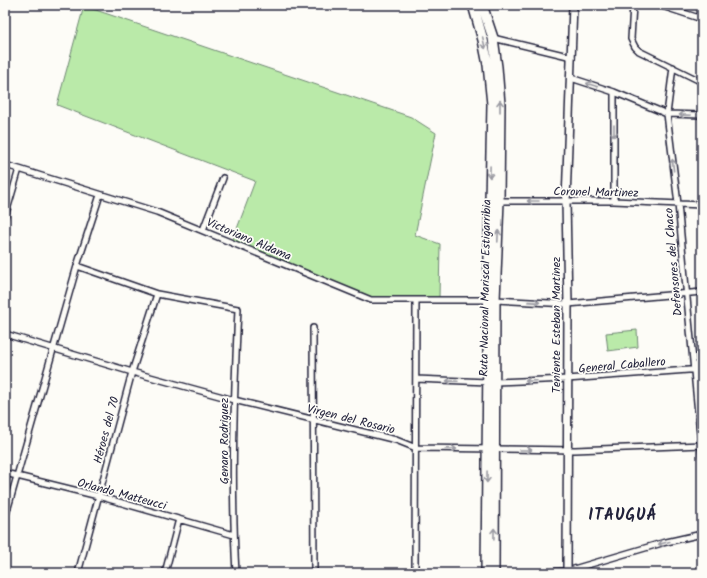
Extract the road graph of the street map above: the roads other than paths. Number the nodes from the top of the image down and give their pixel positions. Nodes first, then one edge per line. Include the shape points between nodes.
1 (473, 5) edge
2 (482, 5) edge
3 (573, 5) edge
4 (633, 5) edge
5 (659, 5) edge
6 (702, 19) edge
7 (493, 38) junction
8 (572, 58) junction
9 (673, 67) junction
10 (571, 78) junction
11 (702, 82) edge
12 (614, 92) junction
13 (667, 114) junction
14 (702, 115) edge
15 (5, 166) edge
16 (19, 169) junction
17 (224, 178) dead end
18 (100, 195) junction
19 (566, 201) junction
20 (614, 201) junction
21 (494, 202) junction
22 (678, 204) junction
23 (702, 204) edge
24 (5, 217) edge
25 (202, 230) junction
26 (77, 266) junction
27 (702, 292) edge
28 (686, 293) junction
29 (157, 294) junction
30 (492, 300) junction
31 (416, 301) junction
32 (568, 304) junction
33 (314, 328) dead end
34 (5, 334) edge
35 (54, 349) junction
36 (702, 368) edge
37 (693, 369) junction
38 (132, 372) junction
39 (567, 379) junction
40 (416, 380) junction
41 (491, 382) junction
42 (234, 400) junction
43 (313, 420) junction
44 (701, 445) edge
45 (416, 448) junction
46 (491, 450) junction
47 (567, 450) junction
48 (702, 455) edge
49 (5, 473) edge
50 (17, 477) junction
51 (98, 496) junction
52 (5, 518) edge
53 (179, 519) junction
54 (702, 534) edge
55 (234, 535) junction
56 (567, 572) edge
57 (78, 573) edge
58 (165, 573) edge
59 (236, 573) edge
60 (314, 573) edge
61 (415, 573) edge
62 (486, 573) edge
63 (494, 573) edge
64 (529, 573) edge

1 -> 21 highway, Ruta Nacional Mariscal Estigarribia via 483,40 491,85
2 - 7 highway, Ruta Nacional Mariscal Estigarribia
3 - 8 street, Teniente Esteban Martinez
4 - 9 street via 632,42 639,51
5 - 6 street
7 - 8 street
21 -> 7 highway, Ruta Nacional Mariscal Estigarribia via 500,104
8 - 10 street, Teniente Esteban Martinez
9 - 11 street
9 - 13 street, Defensores del Chaco
12 -> 10 street
10 - 19 street, Teniente Esteban Martinez
12 - 13 street
12 -> 20 street
14 -> 13 street
22 -> 13 street, Defensores del Chaco
15 - 16 street, Victoriano Aldama
16 - 18 street, Victoriano Aldama
16 - 24 street
17 - 25 street
18 - 25 street, Victoriano Aldama via 157,212
18 - 26 street
19 - 20 street, Coronel Martinez
19 -> 21 street, Coronel Martinez
19 - 32 street, Teniente Esteban Martinez
20 - 22 street, Coronel Martinez
21 - 30 highway, Ruta Nacional Mariscal Estigarribia
22 - 23 street, Coronel Martinez
22 - 28 street, Defensores del Chaco
25 - 31 street, Victoriano Aldama via 371,300
26 - 29 street
26 - 35 street
27 - 28 street, Victoriano Aldama
28 - 32 street, Victoriano Aldama
28 - 37 street, Defensores del Chaco
29 - 38 street, Héroes del 70
29 - 42 street, Genaro Rodriguez via 238,309
30 - 31 street, Victoriano Aldama
30 -> 32 street, Victoriano Aldama
30 - 41 highway, Ruta Nacional Mariscal Estigarribia
31 - 40 street
32 - 39 street, Teniente Esteban Martinez
33 - 43 street
34 - 35 street, Virgen del Rosario
35 - 38 street, Virgen del Rosario
35 - 50 street
36 - 37 street, General Caballero
37 - 39 street, General Caballero
37 - 44 street, Defensores del Chaco
38 - 42 street, Virgen del Rosario
38 - 51 street, Héroes del 70
39 -> 41 street, General Caballero
39 - 47 street, Teniente Esteban Martinez
41 -> 40 street, General Caballero
40 - 45 street
41 - 46 highway, Ruta Nacional Mariscal Estigarribia
42 - 43 street, Virgen del Rosario
42 - 55 street, Genaro Rodriguez
43 - 45 street, Virgen del Rosario via 396,440
43 - 60 street
44 - 47 street, Virgen del Rosario
44 - 48 street, Defensores del Chaco
45 -> 46 street, Virgen del Rosario
45 - 61 street
46 -> 47 street, Virgen del Rosario
46 -> 62 highway, Ruta Nacional Mariscal Estigarribia
63 -> 46 highway, Ruta Nacional Mariscal Estigarribia
47 - 56 street, Teniente Esteban Martinez
49 - 50 street, Orlando Matteucci
50 - 51 street, Orlando Matteucci
50 - 52 street
51 - 53 street, Orlando Matteucci
51 - 57 street, Héroes del 70
53 - 55 street, Orlando Matteucci
53 - 58 street
54 -> 56 street via 662,543
55 - 59 street, Genaro Rodriguez
56 - 64 street

